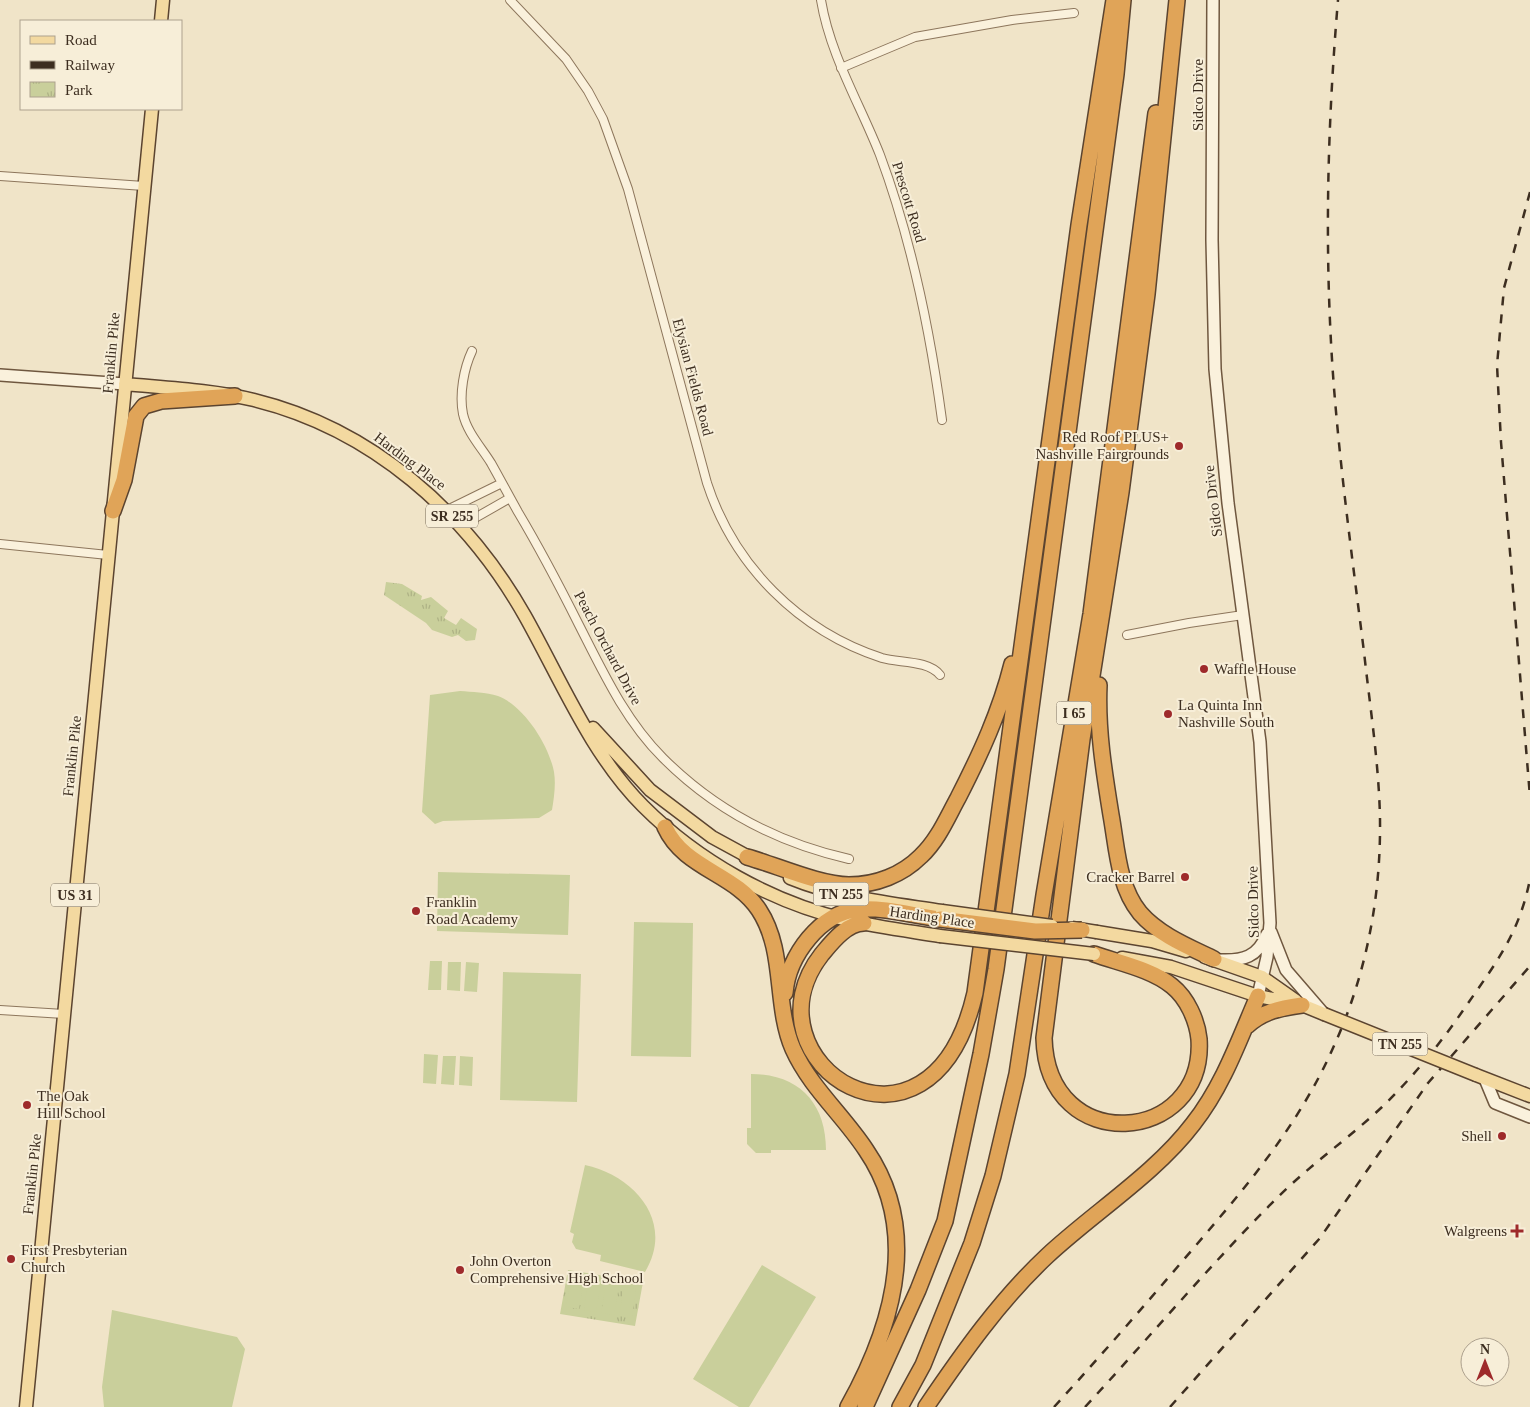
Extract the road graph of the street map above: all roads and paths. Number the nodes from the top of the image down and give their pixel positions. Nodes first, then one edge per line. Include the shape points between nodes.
1 (163, 0) edge
2 (510, 0) edge
3 (821, 0) edge
4 (1114, 0) edge
5 (1123, 0) edge
6 (1168, 0) edge
7 (1177, 0) edge
8 (1213, 0) edge
9 (1074, 13) dead end
10 (161, 20) edge
11 (842, 68) junction
12 (152, 110) edge
13 (0, 176) edge
14 (144, 186) junction
15 (472, 351) dead end
16 (0, 375) edge
17 (125, 384) junction
18 (235, 396) junction
19 (942, 420) dead end
20 (502, 483) junction
21 (510, 498) junction
22 (447, 510) junction
23 (113, 511) junction
24 (461, 526) junction
25 (0, 544) edge
26 (108, 555) junction
27 (1030, 595) junction
28 (1243, 615) junction
29 (1101, 619) junction
30 (1126, 635) dead end
31 (940, 675) dead end
32 (575, 708) junction
33 (665, 827) junction
34 (747, 856) junction
35 (850, 859) dead end
36 (941, 915) junction
37 (837, 917) junction
38 (864, 923) junction
39 (1270, 926) junction
40 (1089, 931) joint
41 (1094, 954) junction
42 (1214, 960) junction
43 (1262, 977) junction
44 (1258, 996) junction
45 (1305, 1001) junction
46 (0, 1010) edge
47 (64, 1014) junction
48 (784, 1014) junction
49 (1244, 1029) junction
50 (1480, 1077) junction
51 (1499, 1084) junction
52 (1530, 1091) edge
53 (1530, 1096) edge
54 (1530, 1117) edge
55 (26, 1407) edge
56 (848, 1407) edge
57 (865, 1407) edge
58 (900, 1407) edge
59 (926, 1407) edge

1 - 10 main road
2 - 31 street, Elysian Fields Road via 566,58 603,120 628,189 707,483 731,538 766,584 808,621 863,651 930,667
3 - 11 street, Prescott Road
4 - 27 highway via 1079,225
5 - 57 highway via 1046,605 983,1045 945,1222
6 - 58 highway, I 65 via 1091,614 1017,1074 993,1176 972,1243 923,1365
7 - 29 highway via 1147,294
8 - 28 main road, Sidco Drive via 1215,369
9 - 11 street via 915,37
11 - 19 street, Prescott Road via 880,156 909,247 926,310
12 - 14 main road, Franklin Pike / US 31
13 - 14 street
14 - 17 main road, Franklin Pike / US 31
15 - 20 street, Peach Orchard Drive via 466,370 463,414 469,430
16 - 17 main road
17 - 18 main road, Harding Place / SR 255
17 - 23 main road, Franklin Pike / US 31
18 - 22 main road, Harding Place / SR 255 via 294,413 358,443 401,471
18 - 23 highway via 162,400 141,409 133,424 124,480
20 - 21 street, Peach Orchard Drive
20 - 22 street
21 - 24 street
21 - 35 street, Peach Orchard Drive via 565,596 604,676 642,735 680,773 740,818 779,838
22 - 24 main road, Harding Place / SR 255
23 - 26 main road, Franklin Pike / US 31
24 - 32 main road, Harding Place / SR 255 via 481,548 510,592
25 - 26 street
26 - 47 main road, Franklin Pike / US 31
27 - 34 highway via 1003,696 989,733 942,827 922,856 883,880 848,885
27 - 38 highway via 989,906 972,1007 961,1037 944,1063 923,1083 901,1093 867,1093 838,1079 814,1053 803,1027 802,998 813,968 837,938 853,926
28 - 30 street
28 - 39 main road, Sidco Drive via 1260,742
29 - 41 highway via 1082,739 1044,1048 1054,1085 1078,1110 1110,1123 1148,1119 1169,1107 1190,1082 1199,1051 1195,1021 1182,997 1167,983 1154,975
29 - 42 highway via 1099,726 1124,883 1135,906 1152,925
32 - 33 main road, Harding Place / TN 255 via 613,772
32 - 34 main road, Harding Place / TN 255 via 650,790 712,837
33 - 37 main road, Harding Place / TN 255 via 708,859 747,882
33 - 48 highway via 677,848 740,890 759,910 772,941
34 - 36 main road, Harding Place / TN 255 via 781,874 831,892
36 - 37 highway via 862,909
36 - 40 highway, bridge via 1034,931
37 - 38 main road, Harding Place / TN 255
37 - 48 highway via 812,935 798,954 785,988
38 - 41 main road, Harding Place / TN 255, bridge via 940,936
39 - 42 main road via 1262,945 1253,955 1240,960
39 - 43 main road, Sidco Drive
39 - 45 main road, TN 255 via 1286,970
40 - 42 main road, Harding Place / TN 255 via 1152,941
41 - 44 main road, Harding Place / TN 255 via 1171,967
42 - 43 main road, Harding Place / TN 255
43 - 44 main road, Sidco Drive
43 - 45 main road, Harding Place / TN 255
44 - 45 main road, Harding Place / TN 255
44 - 49 highway
45 - 49 highway via 1264,1013
45 - 50 main road, Harding Place / TN 255, bridge via 1324,1014
46 - 47 street
47 - 55 main road, Franklin Pike / US 31
48 - 56 highway via 791,1043 801,1065 869,1154 884,1184 892,1212 895,1271 891,1307 878,1349
49 - 59 highway via 1216,1090 1186,1134 1046,1256 1014,1290
50 - 51 main road, Harding Place
50 - 54 main road via 1495,1102
51 - 52 main road
51 - 53 main road, Harding Place

